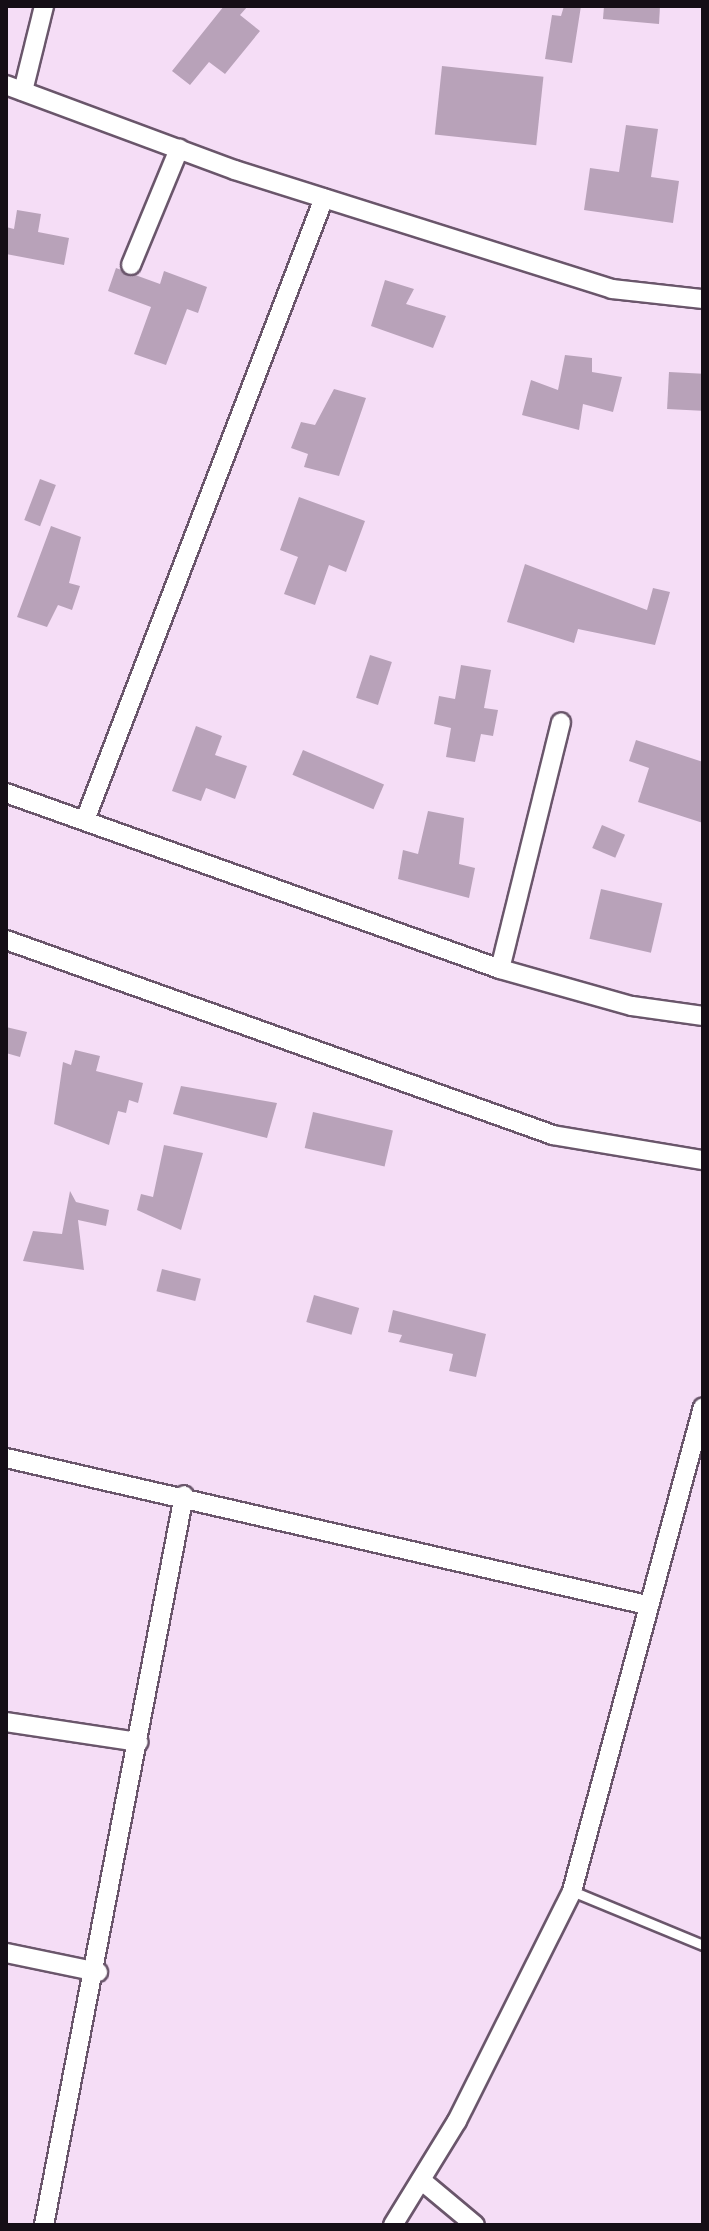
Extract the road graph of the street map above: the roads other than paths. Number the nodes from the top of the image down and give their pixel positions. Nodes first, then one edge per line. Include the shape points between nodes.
1 (44, 6) edge
2 (14, 88) edge
3 (179, 149) junction
4 (324, 198) junction
5 (131, 265) dead end
6 (703, 299) edge
7 (561, 722) dead end
8 (6, 793) edge
9 (85, 820) junction
10 (6, 940) edge
11 (500, 969) junction
12 (703, 1016) edge
13 (703, 1160) edge
14 (703, 1407) edge
15 (6, 1458) edge
16 (694, 1474) edge
17 (184, 1495) junction
18 (647, 1605) junction
19 (6, 1722) edge
20 (139, 1742) junction
21 (572, 1891) junction
22 (703, 1945) edge
23 (6, 1953) edge
24 (98, 1972) junction
25 (421, 2180) junction
26 (44, 2225) edge
27 (393, 2225) edge
28 (475, 2225) edge

1 - 2 street
2 - 3 street
3 - 4 street
3 - 5 street
4 - 6 street via 612,289
4 - 9 street
7 - 11 street
8 - 9 street
9 - 11 street
10 - 13 street via 553,1135
11 - 12 street via 632,1006
14 - 16 street
15 - 17 street
16 - 18 street
17 - 18 street
17 - 20 street
18 - 21 street
19 - 20 street
20 - 24 street
21 - 22 lane
21 - 25 street
23 - 24 street
24 - 26 street
25 - 27 street
25 - 28 street

